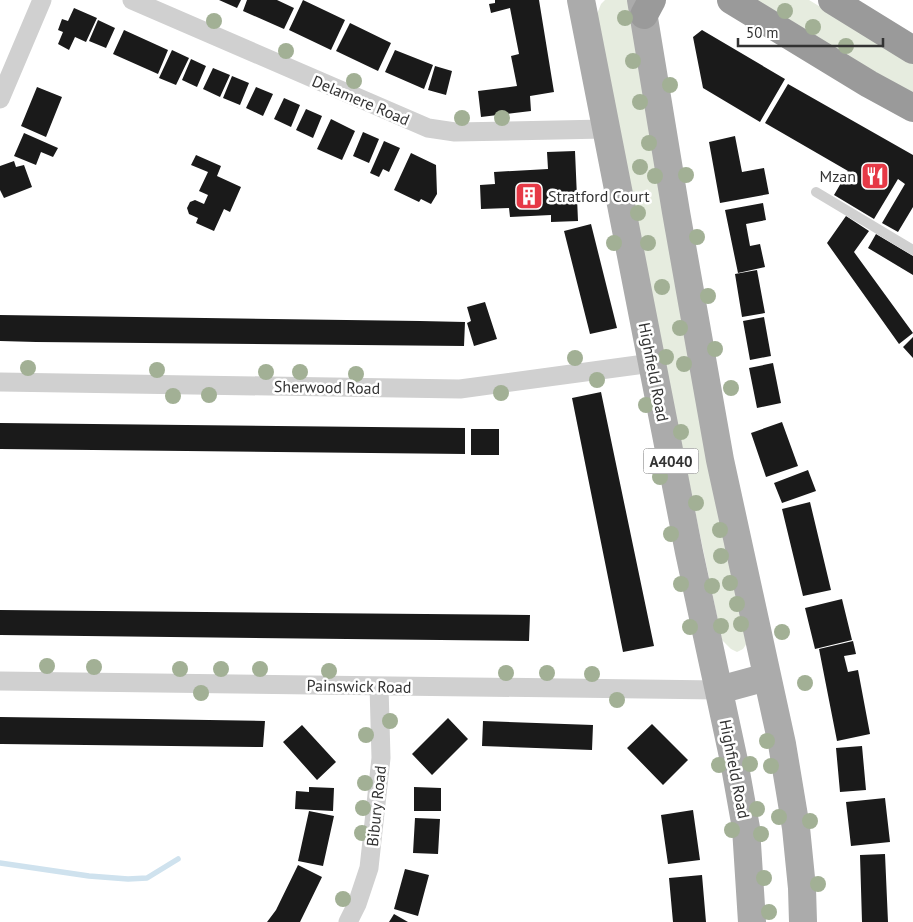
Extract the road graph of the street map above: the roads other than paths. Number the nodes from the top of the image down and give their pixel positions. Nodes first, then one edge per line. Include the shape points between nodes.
1 (42, 0) edge
2 (132, 0) edge
3 (731, 0) edge
4 (832, 0) edge
5 (583, 2) edge
6 (643, 4) edge
7 (913, 50) edge
8 (0, 99) edge
9 (913, 108) edge
10 (605, 129) junction
11 (816, 192) dead end
12 (913, 250) edge
13 (652, 363) junction
14 (0, 382) edge
15 (767, 677) junction
16 (0, 681) edge
17 (379, 686) junction
18 (719, 690) junction
19 (348, 922) edge
20 (752, 922) edge
21 (803, 922) edge

1 - 8 street
2 - 10 street, Delamere Road via 428,128 455,132
3 - 9 highway
4 - 7 highway
5 - 10 main road, Highfield Road / A4040
6 - 15 main road, A4040 via 720,460
10 - 13 main road, Highfield Road / A4040
11 - 12 lane
13 - 14 street, Sherwood Road via 460,389
13 - 18 main road, Highfield Road / A4040
15 - 18 main road
15 - 21 main road, A4040 via 796,828
16 - 17 street, Painswick Road
17 - 18 street, Painswick Road
17 - 19 street, Bibury Road via 380,758 369,868
18 - 20 main road, Highfield Road / A4040 via 746,828

